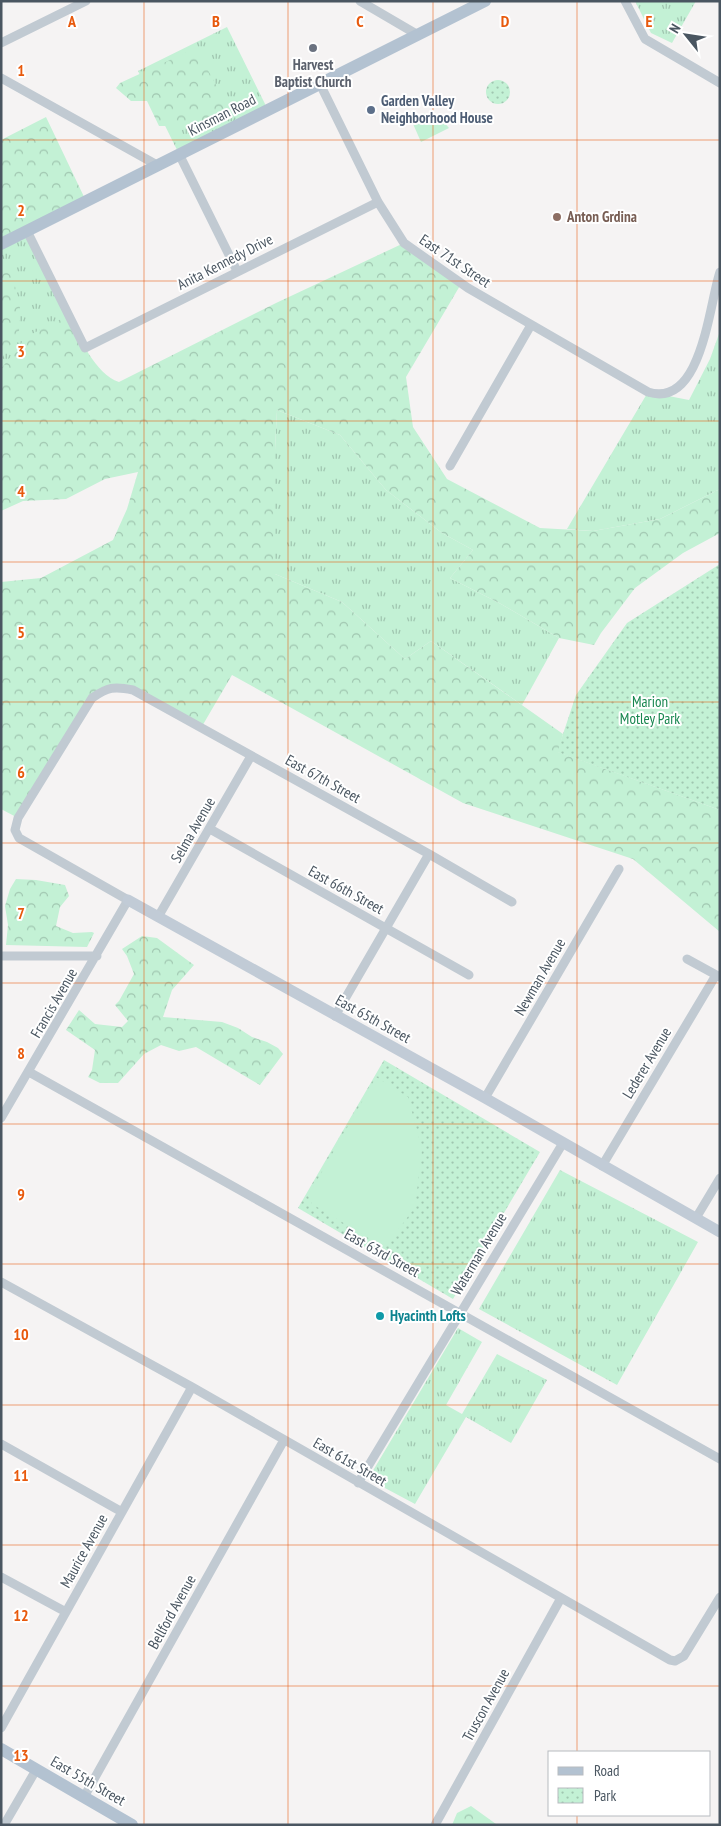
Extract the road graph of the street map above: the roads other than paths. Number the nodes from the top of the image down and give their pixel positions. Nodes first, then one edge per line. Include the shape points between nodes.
1 (86, 1) edge
2 (360, 1) edge
3 (485, 1) edge
4 (624, 1) edge
5 (418, 35) junction
6 (1, 43) edge
7 (1, 78) edge
8 (720, 83) edge
9 (320, 84) junction
10 (179, 154) junction
11 (158, 165) junction
12 (378, 202) junction
13 (27, 230) junction
14 (1, 244) edge
15 (237, 271) junction
16 (720, 272) edge
17 (716, 307) edge
18 (531, 325) junction
19 (450, 466) dead end
20 (251, 756) junction
21 (210, 829) junction
22 (15, 830) joint
23 (429, 854) junction
24 (619, 869) dead end
25 (128, 900) junction
26 (512, 902) dead end
27 (158, 917) junction
28 (386, 928) junction
29 (1, 956) edge
30 (97, 956) junction
31 (688, 959) dead end
32 (469, 975) dead end
33 (718, 976) edge
34 (335, 1016) junction
35 (30, 1072) junction
36 (485, 1098) junction
37 (1, 1118) edge
38 (563, 1143) junction
39 (602, 1166) junction
40 (720, 1178) edge
41 (696, 1218) junction
42 (720, 1232) edge
43 (1, 1282) edge
44 (460, 1312) junction
45 (192, 1387) junction
46 (284, 1440) junction
47 (1, 1444) edge
48 (720, 1459) edge
49 (358, 1483) junction
50 (122, 1512) junction
51 (1, 1577) edge
52 (720, 1597) edge
53 (560, 1598) junction
54 (66, 1612) junction
55 (1, 1728) edge
56 (1, 1749) edge
57 (36, 1770) junction
58 (84, 1797) junction
59 (4, 1825) edge
60 (132, 1825) edge
61 (435, 1825) edge

1 - 6 street
2 - 5 street
3 - 5 main road, Kinsman Road
4 - 8 street via 645,39
5 - 9 main road, Kinsman Road
7 - 11 street
9 - 10 main road, Kinsman Road
9 - 12 street, East 71st Street
10 - 11 main road, Kinsman Road
10 - 15 street
11 - 13 main road, Kinsman Road
12 - 15 street, Anita Kennedy Drive
12 - 18 street, East 71st Street via 404,243 468,288
13 - 14 main road, Kinsman Road
13 - 15 street, Anita Kennedy Drive via 85,348
16 - 17 street via 716,284
17 - 18 street, East 71st Street via 697,357 681,384 676,390 657,394 648,392
18 - 19 street
20 - 21 street, Selma Avenue
20 - 22 street, East 67th Street via 133,690 118,687 104,690 92,698 18,818
20 - 23 street, East 67th Street
21 - 27 street, Selma Avenue
21 - 28 street, East 66th Street
22 - 25 street, East 65th Street via 19,838
23 - 26 street, East 67th Street
23 - 28 street
24 - 36 street, Newman Avenue
25 - 27 street, East 65th Street
25 - 30 street, Francis Avenue
27 - 34 street, East 65th Street
28 - 32 street, East 66th Street
28 - 34 street
29 - 30 street
30 - 35 street, Francis Avenue
31 - 33 street
33 - 39 street, Lederer Avenue
34 - 36 street, East 65th Street
35 - 37 street, Francis Avenue
35 - 44 street, East 63rd Street
36 - 38 street, East 65th Street
38 - 39 street, East 65th Street
38 - 44 street, Waterman Avenue
39 - 41 street, East 65th Street
40 - 41 street
41 - 42 street, East 65th Street
43 - 45 street, East 61st Street
44 - 48 street, East 63rd Street
44 - 49 street, Waterman Avenue
45 - 46 street, East 61st Street
45 - 50 street, Maurice Avenue
46 - 49 street, East 61st Street
46 - 58 street, Bellford Avenue
47 - 50 street
49 - 53 street, East 61st Street
50 - 54 street, Maurice Avenue
51 - 54 street
52 - 53 street, East 61st Street via 684,1656 675,1661
53 - 61 street, Truscon Avenue
54 - 55 street, Maurice Avenue
56 - 57 main road, East 55th Street
57 - 58 main road, East 55th Street
57 - 59 street
58 - 60 main road, East 55th Street

